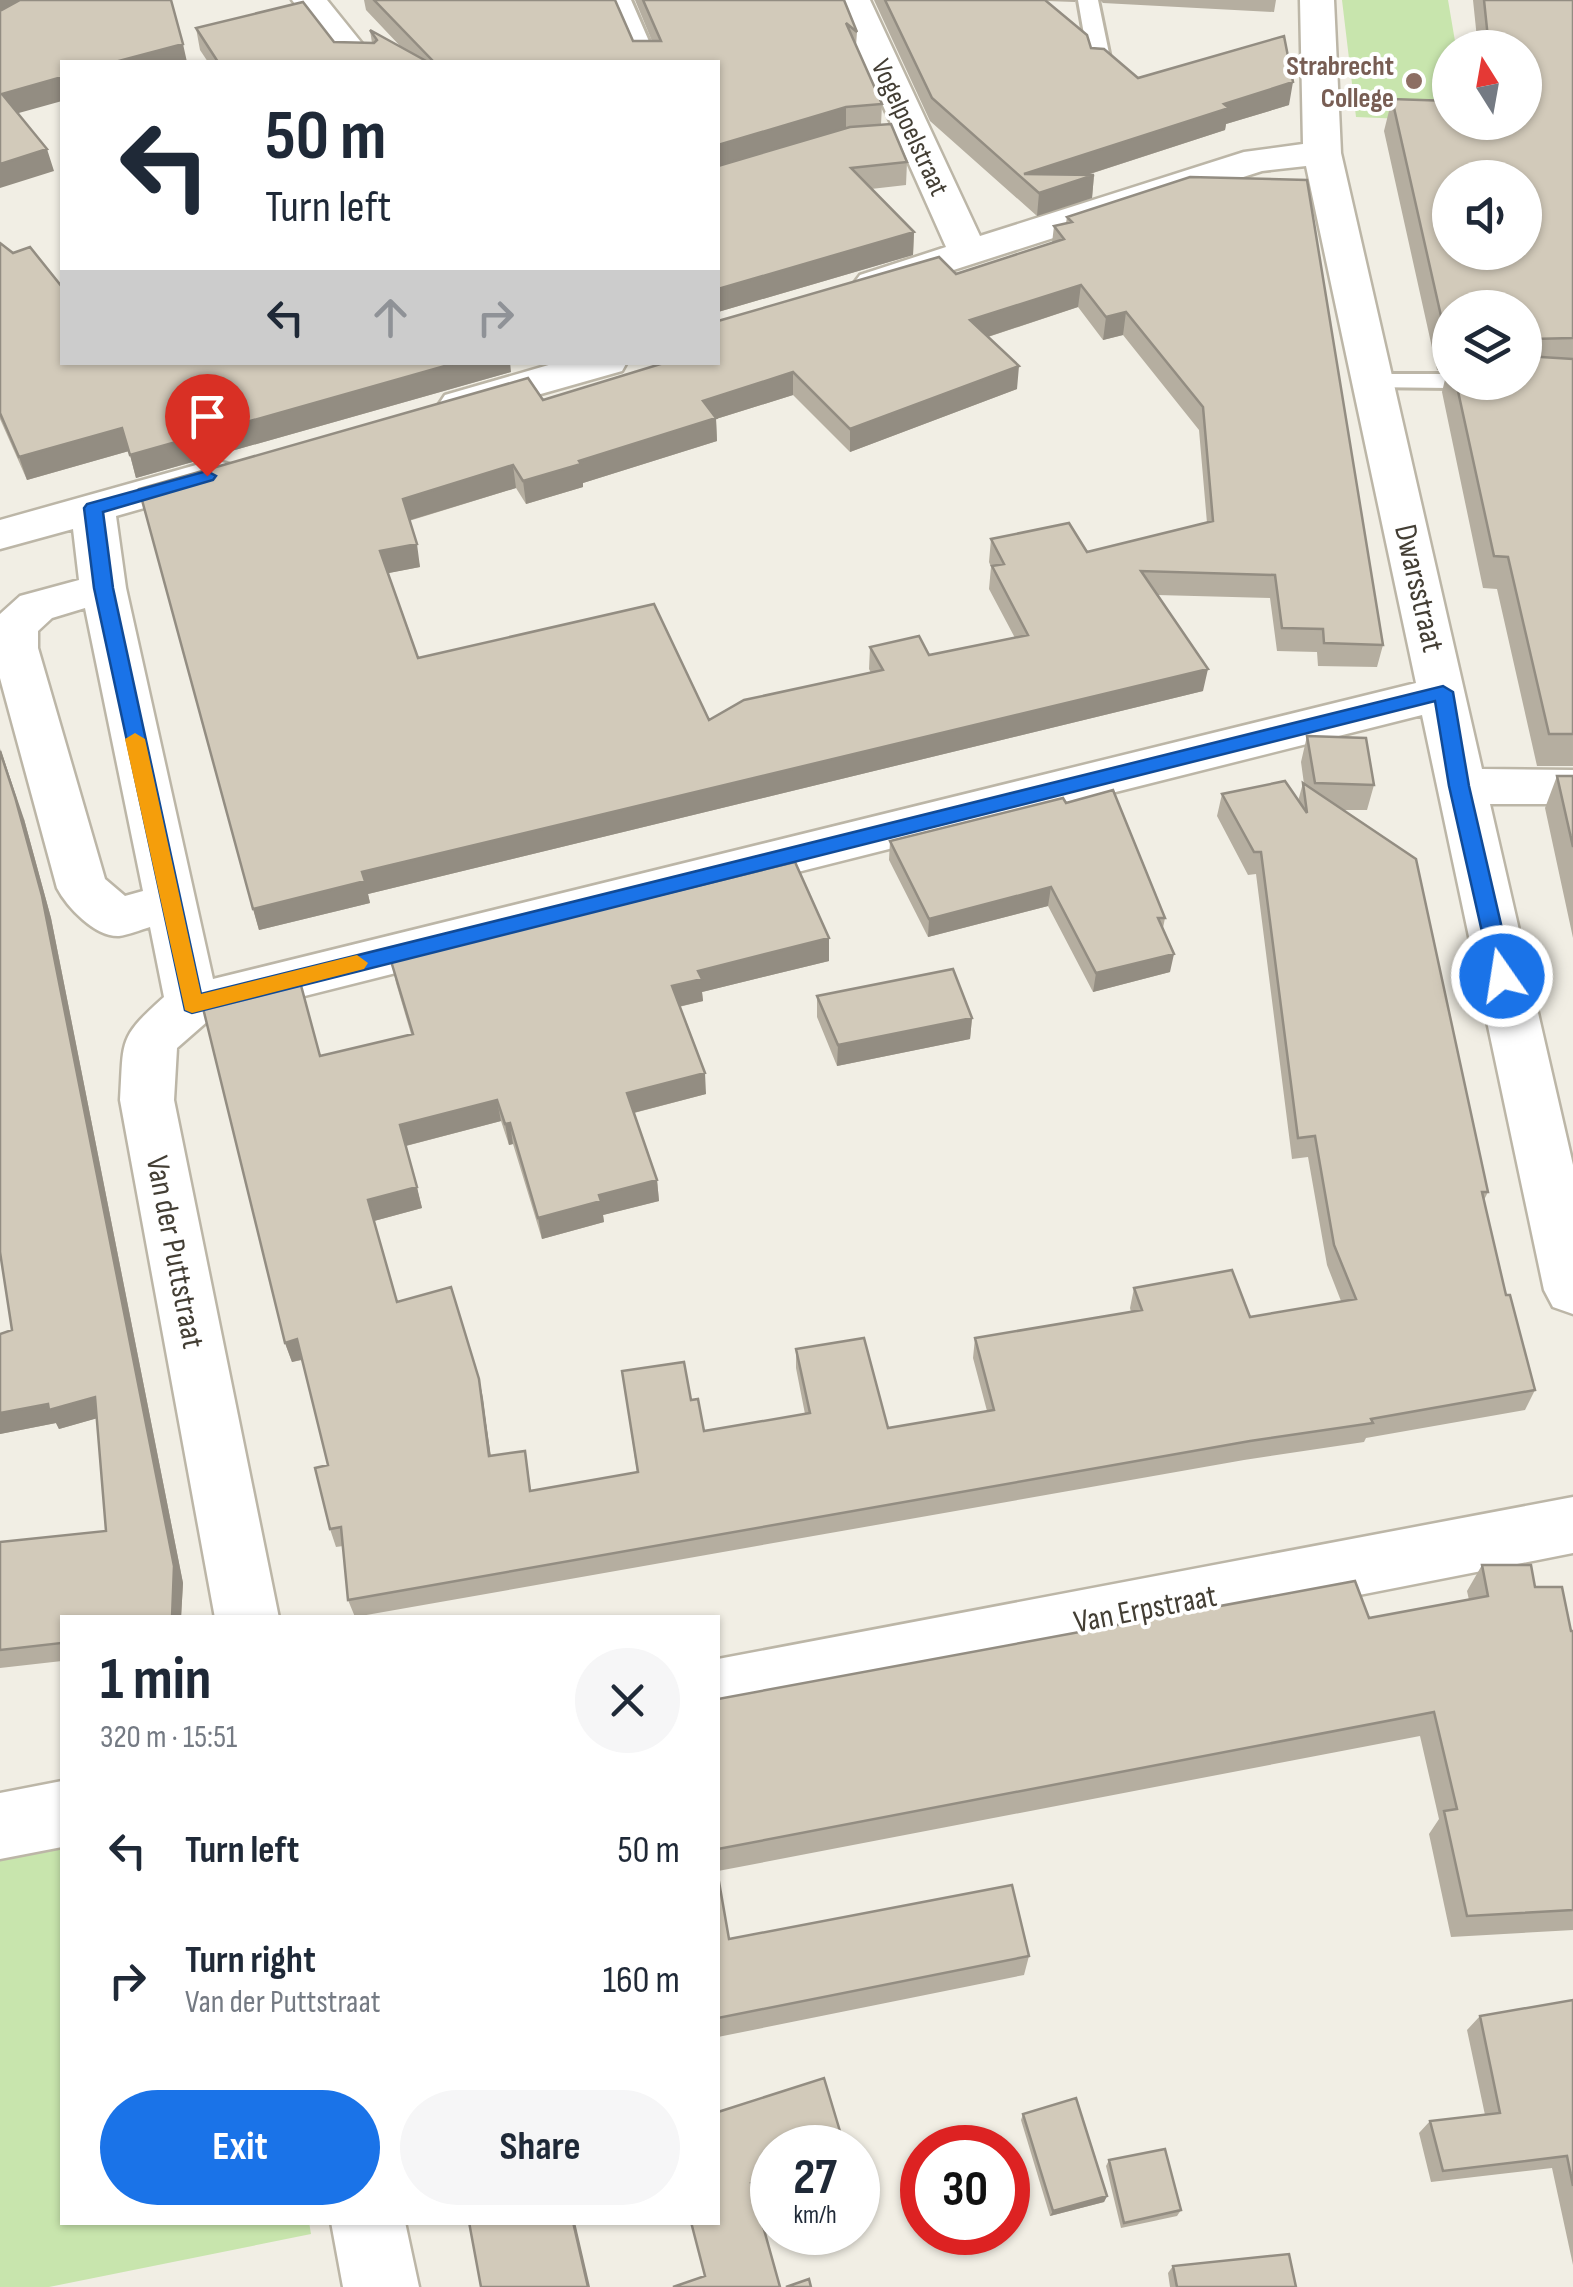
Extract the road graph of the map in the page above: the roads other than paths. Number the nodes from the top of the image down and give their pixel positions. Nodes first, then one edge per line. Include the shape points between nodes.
1 (309, 0) edge
2 (621, 0) edge
3 (852, 0) edge
4 (1088, 0) edge
5 (1317, 0) edge
6 (358, 60) edge
7 (647, 60) edge
8 (1100, 63) edge
9 (1322, 153) junction
10 (969, 255) junction
11 (843, 292) edge
12 (590, 365) edge
13 (1373, 382) junction
14 (1432, 382) edge
15 (414, 417) edge
16 (244, 466) edge
17 (93, 508) junction
18 (0, 535) edge
19 (103, 588) junction
20 (1443, 692) junction
21 (1459, 786) junction
22 (1573, 787) edge
23 (170, 903) junction
24 (192, 1004) junction
25 (1570, 1258) edge
26 (1573, 1526) edge
27 (246, 1615) edge
28 (720, 1690) edge
29 (60, 1814) edge
30 (0, 1826) edge
31 (369, 2225) edge
32 (381, 2287) edge

1 - 6 street
2 - 7 lane
3 - 10 street, Vogelpoelstraat via 905,135
4 - 8 lane
5 - 9 street, Dwarsstraat
9 - 10 street via 1257,160
9 - 13 street, Dwarsstraat
10 - 11 street
12 - 15 street
13 - 14 lane
13 - 20 street, Dwarsstraat
16 - 17 street
17 - 18 street
17 - 19 street
19 - 23 street
19 - 23 street via 36,608 15,626 15,648 82,888 118,917
20 - 21 street, Dwarsstraat
20 - 24 street
21 - 22 street
21 - 25 street, Dwarsstraat
23 - 24 street
24 - 27 street, Van der Puttstraat via 151,1040 147,1100
26 - 28 street, Van Erpstraat
29 - 30 street
31 - 32 street

